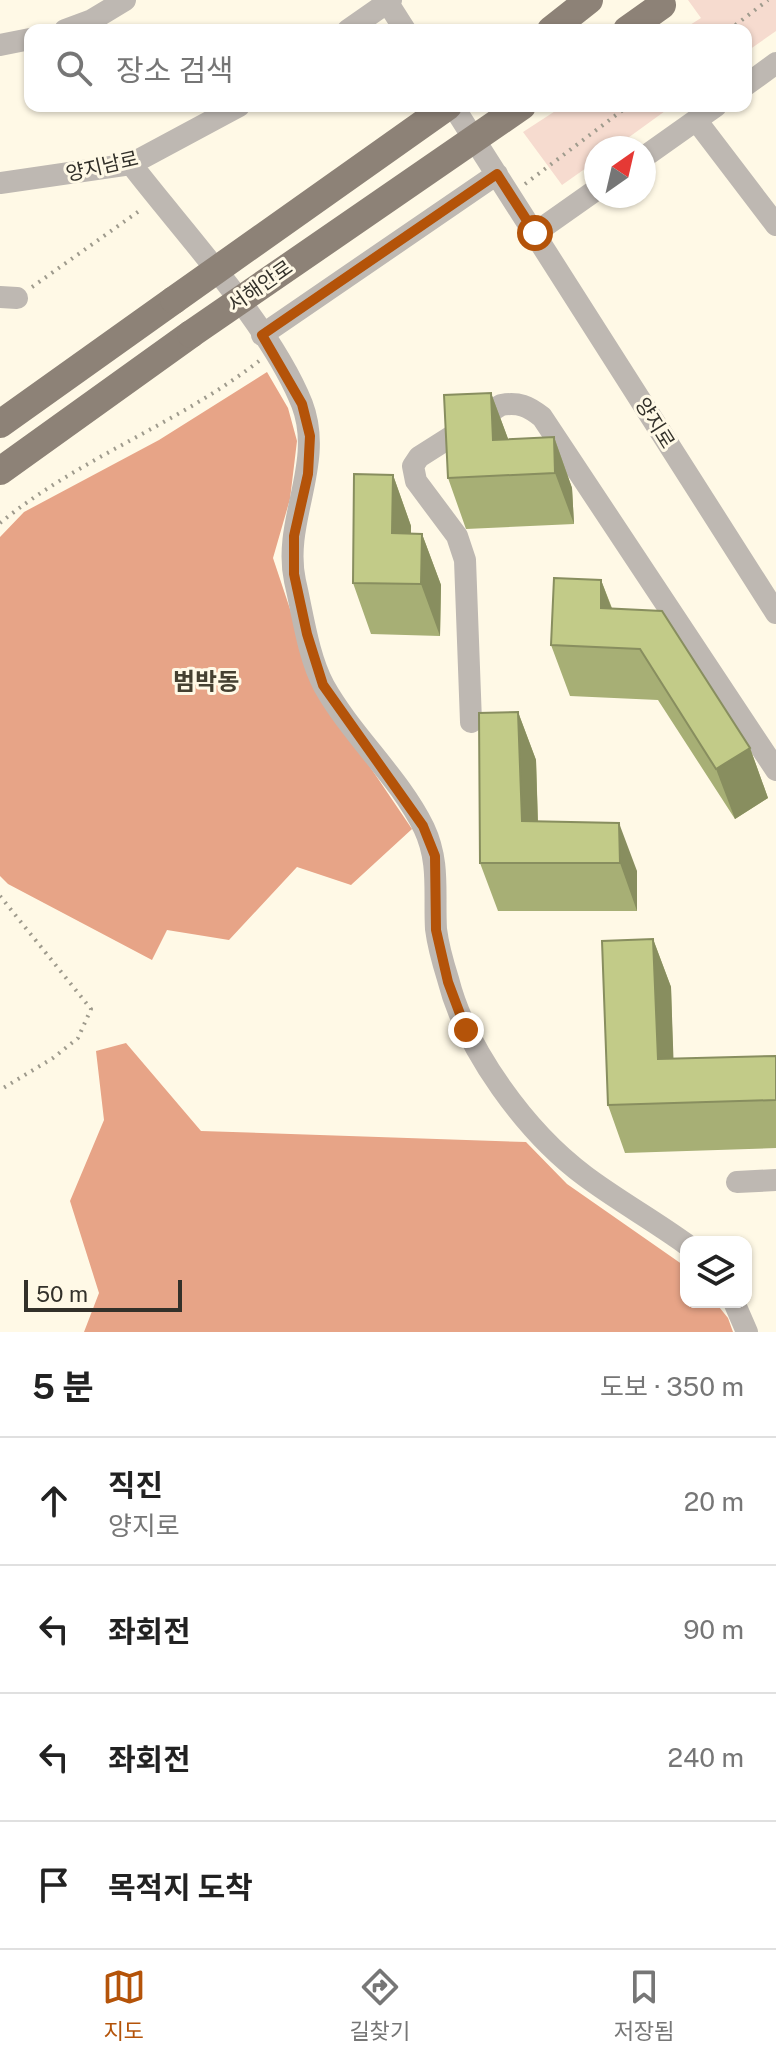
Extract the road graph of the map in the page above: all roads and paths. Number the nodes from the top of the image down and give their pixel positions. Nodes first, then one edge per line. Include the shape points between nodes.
1 (125, 0) edge
2 (589, 0) edge
3 (768, 0) edge
4 (388, 1) edge
5 (662, 5) dead end
6 (81, 24) edge
7 (356, 24) edge
8 (401, 24) edge
9 (559, 24) edge
10 (635, 24) edge
11 (737, 24) edge
12 (24, 40) edge
13 (0, 45) edge
14 (776, 63) edge
15 (752, 81) edge
16 (228, 112) edge
17 (442, 112) edge
18 (455, 112) edge
19 (513, 112) edge
20 (620, 112) edge
21 (707, 112) edge
22 (696, 120) junction
23 (656, 148) edge
24 (131, 164) junction
25 (497, 174) junction
26 (0, 183) edge
27 (510, 195) junction
28 (157, 198) junction
29 (584, 198) edge
30 (776, 225) edge
31 (535, 233) junction
32 (9, 297) edge
33 (268, 342) junction
34 (0, 424) edge
35 (0, 471) edge
36 (0, 523) edge
37 (776, 613) edge
38 (471, 722) dead end
39 (776, 770) edge
40 (0, 896) edge
41 (0, 1090) edge
42 (776, 1180) edge
43 (737, 1182) dead end
44 (680, 1240) edge
45 (737, 1308) edge
46 (747, 1332) edge

1 - 6 street
2 - 9 main road
3 - 11 path
4 - 7 street
4 - 8 street
5 - 10 main road
12 - 13 street
14 - 15 street
16 - 24 street, 양지남로
17 - 34 main road, 서해안로, bridge
18 - 25 street, 양지로
19 - 35 main road, 서해안로, bridge
20 - 27 path
21 - 22 street
22 - 23 street
22 - 30 street
24 - 26 street, 양지남로
24 - 28 street
25 - 27 street, 양지로
25 - 33 street
27 - 31 street, 양지로
28 - 32 path
28 - 33 street
29 - 31 street
31 - 37 street, 양지로
33 - 36 path via 222,390 49,487
33 - 44 street via 302,404 310,436 308,474 294,536 294,574 307,634 323,685 423,826 435,856 436,930 466,1030 490,1073 537,1130 584,1175
38 - 39 street via 465,560 457,536 416,481 413,466 501,405 516,403 542,417
40 - 41 path via 91,1009 78,1038
42 - 43 street
45 - 46 street

